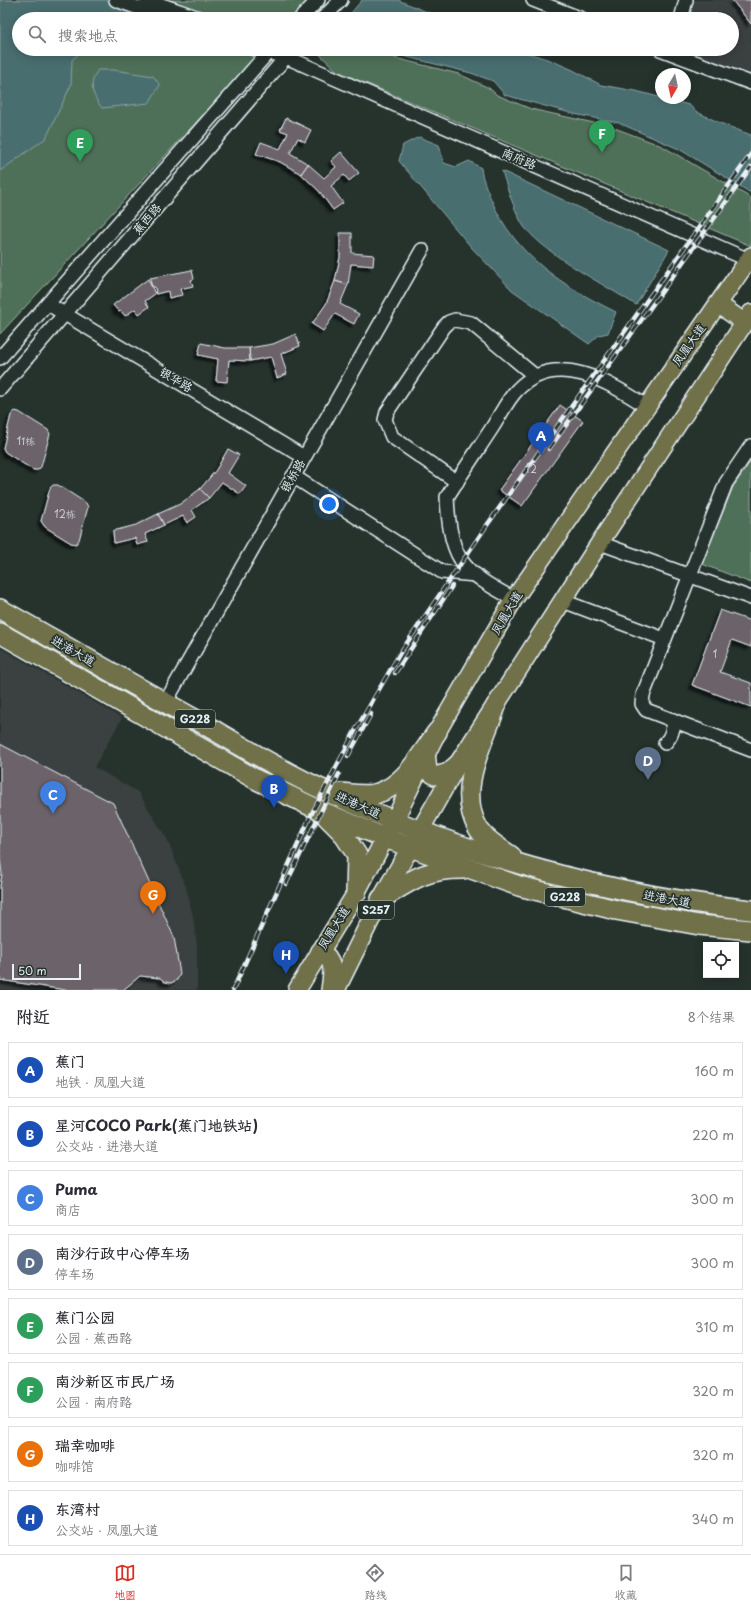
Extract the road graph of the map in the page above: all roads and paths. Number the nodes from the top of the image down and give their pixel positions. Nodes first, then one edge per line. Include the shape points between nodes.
1 (116, 0) edge
2 (146, 0) edge
3 (318, 0) edge
4 (341, 0) edge
5 (533, 0) edge
6 (686, 0) edge
7 (149, 12) edge
8 (181, 12) edge
9 (307, 12) edge
10 (329, 12) edge
11 (564, 12) edge
12 (683, 12) edge
13 (275, 56) edge
14 (276, 56) edge
15 (288, 56) edge
16 (685, 56) edge
17 (751, 83) edge
18 (422, 250) dead end
19 (750, 259) edge
20 (48, 304) junction
21 (718, 304) junction
22 (65, 314) junction
23 (748, 318) edge
24 (0, 358) edge
25 (536, 376) junction
26 (0, 389) edge
27 (646, 406) junction
28 (751, 446) edge
29 (304, 457) junction
30 (292, 476) junction
31 (457, 482) junction
32 (600, 543) junction
33 (476, 575) junction
34 (688, 575) junction
35 (751, 598) edge
36 (514, 599) junction
37 (563, 601) junction
38 (0, 609) edge
39 (0, 633) edge
40 (664, 639) junction
41 (165, 703) junction
42 (496, 706) junction
43 (437, 732) junction
44 (751, 750) edge
45 (426, 752) junction
46 (459, 762) junction
47 (328, 792) junction
48 (321, 811) junction
49 (394, 821) junction
50 (419, 831) junction
51 (385, 838) junction
52 (410, 848) junction
53 (496, 856) junction
54 (525, 866) junction
55 (470, 869) junction
56 (490, 876) junction
57 (356, 893) junction
58 (382, 899) junction
59 (751, 910) edge
60 (751, 930) edge
61 (320, 951) junction
62 (297, 990) edge
63 (330, 990) edge
64 (336, 990) edge

1 - 7 street
2 - 8 street
3 - 9 street
4 - 10 street
5 - 11 street
6 - 12 street
13 - 20 street, 蕉西路
14 - 22 street, 蕉西路
15 - 19 street, 南府路
16 - 17 street
18 - 29 street, 银桥路
19 - 21 main road, 凤凰大道
20 - 22 street, 银华路
20 - 24 street, 蕉西路
21 - 23 main road
21 - 27 main road, 凤凰大道
22 - 26 street, 蕉西路
22 - 29 street, 银华路
23 - 32 main road
25 - 27 street via 556,372 589,375 605,381
25 - 31 street via 517,390
25 - 31 street via 471,323 455,320 444,327 387,412 385,420 392,437
27 - 36 main road, 凤凰大道
28 - 34 street via 726,483
29 - 30 street, 银桥路
30 - 33 street via 442,572
30 - 41 street, 银桥路
31 - 33 street via 447,497 454,545 461,560
32 - 34 street
32 - 37 main road
33 - 36 street
34 - 35 street
34 - 40 street
36 - 43 main road, 凤凰大道
37 - 40 street
37 - 42 main road
38 - 41 highway, 进港大道 / G228
39 - 48 highway, 进港大道 / G228 via 255,779
40 - 44 street via 643,695 642,704 646,710
41 - 47 highway, 进港大道 / G228
42 - 46 main road
42 - 54 highway via 473,770 469,793 471,811 479,829 493,843
43 - 45 main road, 凤凰大道
43 - 47 highway via 403,778 392,787 377,794
45 - 46 main road via 428,771 435,776 448,772
45 - 49 main road, 凤凰大道
46 - 50 main road
47 - 49 highway, 进港大道 / G228
48 - 51 highway, 进港大道 / G228
48 - 57 highway via 342,832 357,855
49 - 50 highway, 进港大道 / G228
49 - 51 main road, 凤凰大道 / S257
50 - 52 main road, S257
50 - 53 highway, 进港大道 / G228
51 - 52 highway, 进港大道 / G228
51 - 57 main road, 凤凰大道 / S257
52 - 55 highway, 进港大道 / G228
52 - 58 main road, S257
53 - 54 highway, 进港大道 / G228
53 - 56 highway via 491,858 486,866
54 - 59 highway, 进港大道 / G228 via 621,890 702,905
55 - 56 highway, 进港大道 / G228
55 - 58 highway via 445,869 426,873
56 - 60 highway, 进港大道 / G228 via 519,886 616,910 699,925
57 - 61 main road, 凤凰大道 / S257
58 - 64 main road, S257
61 - 62 main road, 凤凰大道 / S257
61 - 63 main road via 330,958

